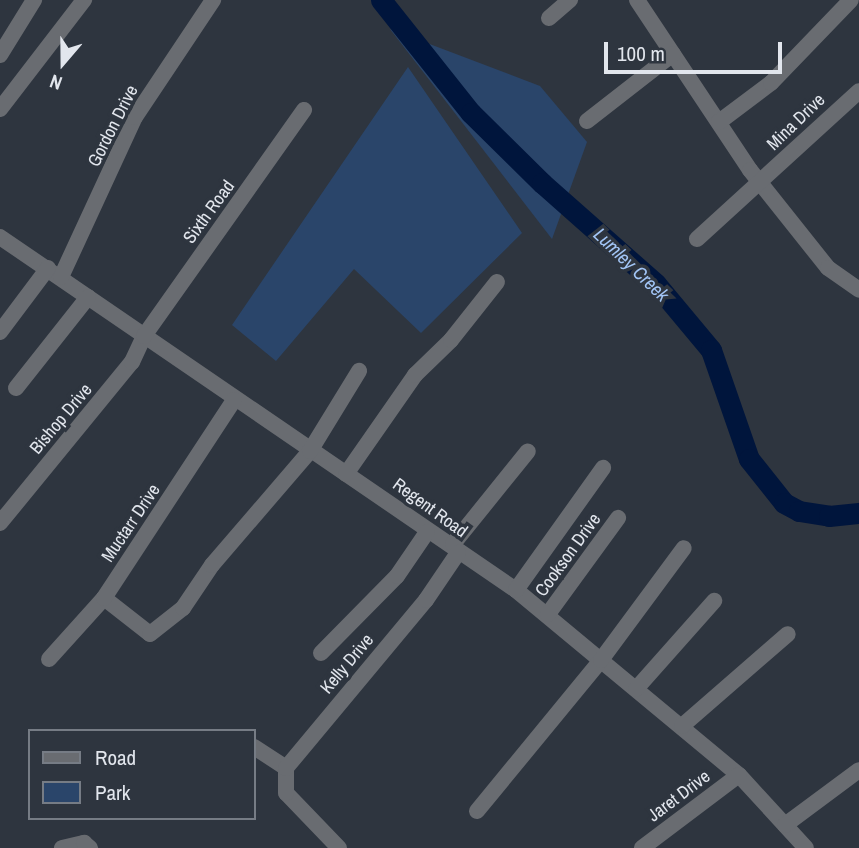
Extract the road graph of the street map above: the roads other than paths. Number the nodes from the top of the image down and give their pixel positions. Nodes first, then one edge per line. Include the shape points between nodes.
1 (34, 0) edge
2 (84, 0) edge
3 (213, 0) edge
4 (570, 0) edge
5 (637, 0) edge
6 (851, 0) edge
7 (549, 18) dead end
8 (673, 54) junction
9 (0, 55) edge
10 (859, 91) edge
11 (0, 109) edge
12 (304, 110) dead end
13 (587, 121) dead end
14 (719, 122) junction
15 (761, 183) junction
16 (1, 239) edge
17 (697, 239) dead end
18 (55, 273) junction
19 (497, 282) dead end
20 (859, 290) edge
21 (88, 297) junction
22 (0, 332) edge
23 (144, 336) junction
24 (359, 371) dead end
25 (16, 388) dead end
26 (234, 400) junction
27 (310, 451) junction
28 (528, 452) dead end
29 (603, 468) dead end
30 (346, 474) junction
31 (618, 518) dead end
32 (0, 523) edge
33 (427, 532) junction
34 (456, 548) junction
35 (684, 548) dead end
36 (516, 590) junction
37 (104, 598) junction
38 (714, 601) dead end
39 (548, 614) junction
40 (788, 634) dead end
41 (321, 653) dead end
42 (49, 659) dead end
43 (601, 660) junction
44 (636, 689) junction
45 (682, 726) junction
46 (256, 748) edge
47 (286, 768) junction
48 (859, 770) edge
49 (739, 775) junction
50 (477, 811) dead end
51 (785, 825) junction
52 (62, 848) edge
53 (90, 848) edge
54 (339, 848) edge
55 (642, 848) edge
56 (806, 848) edge

1 - 9 street
2 - 11 street
3 - 18 street, Gordon Drive via 135,117
4 - 7 street
5 - 8 street
6 - 14 street via 771,83
8 - 13 street
8 - 14 street
10 - 15 street, Mina Drive
12 - 23 street, Sixth Road
14 - 15 street
15 - 17 street, Mina Drive
15 - 20 street via 828,268
16 - 18 street, Regent Road
18 - 21 street, Regent Road
18 - 22 street, Gordon Drive
19 - 30 street via 451,341 415,375
21 - 23 street, Regent Road
21 - 25 street
23 - 26 street, Regent Road
23 - 32 street, Bishop Drive via 108,395
24 - 27 street
26 - 27 street, Regent Road
26 - 37 street, Muctarr Drive
27 - 30 street, Regent Road
27 - 37 street via 212,565 183,608 150,634
28 - 34 street, Kelly Drive
29 - 36 street
30 - 33 street, Regent Road
31 - 39 street, Cookson Drive
33 - 34 street, Regent Road
33 - 41 street via 397,576
34 - 36 street, Regent Road
34 - 47 street, Kelly Drive via 426,600
35 - 43 street
36 - 39 street, Regent Road
37 - 42 street, Muctarr Drive
38 - 44 street
39 - 43 street, Regent Road
40 - 45 street
43 - 44 street, Regent Road
43 - 50 street
44 - 45 street, Regent Road
45 - 49 street, Regent Road
46 - 47 street
47 - 54 street via 286,793
48 - 51 street
49 - 51 street, Regent Road
49 - 55 street, Jaret Drive
51 - 56 street, Regent Road
52 - 53 street via 84,843

